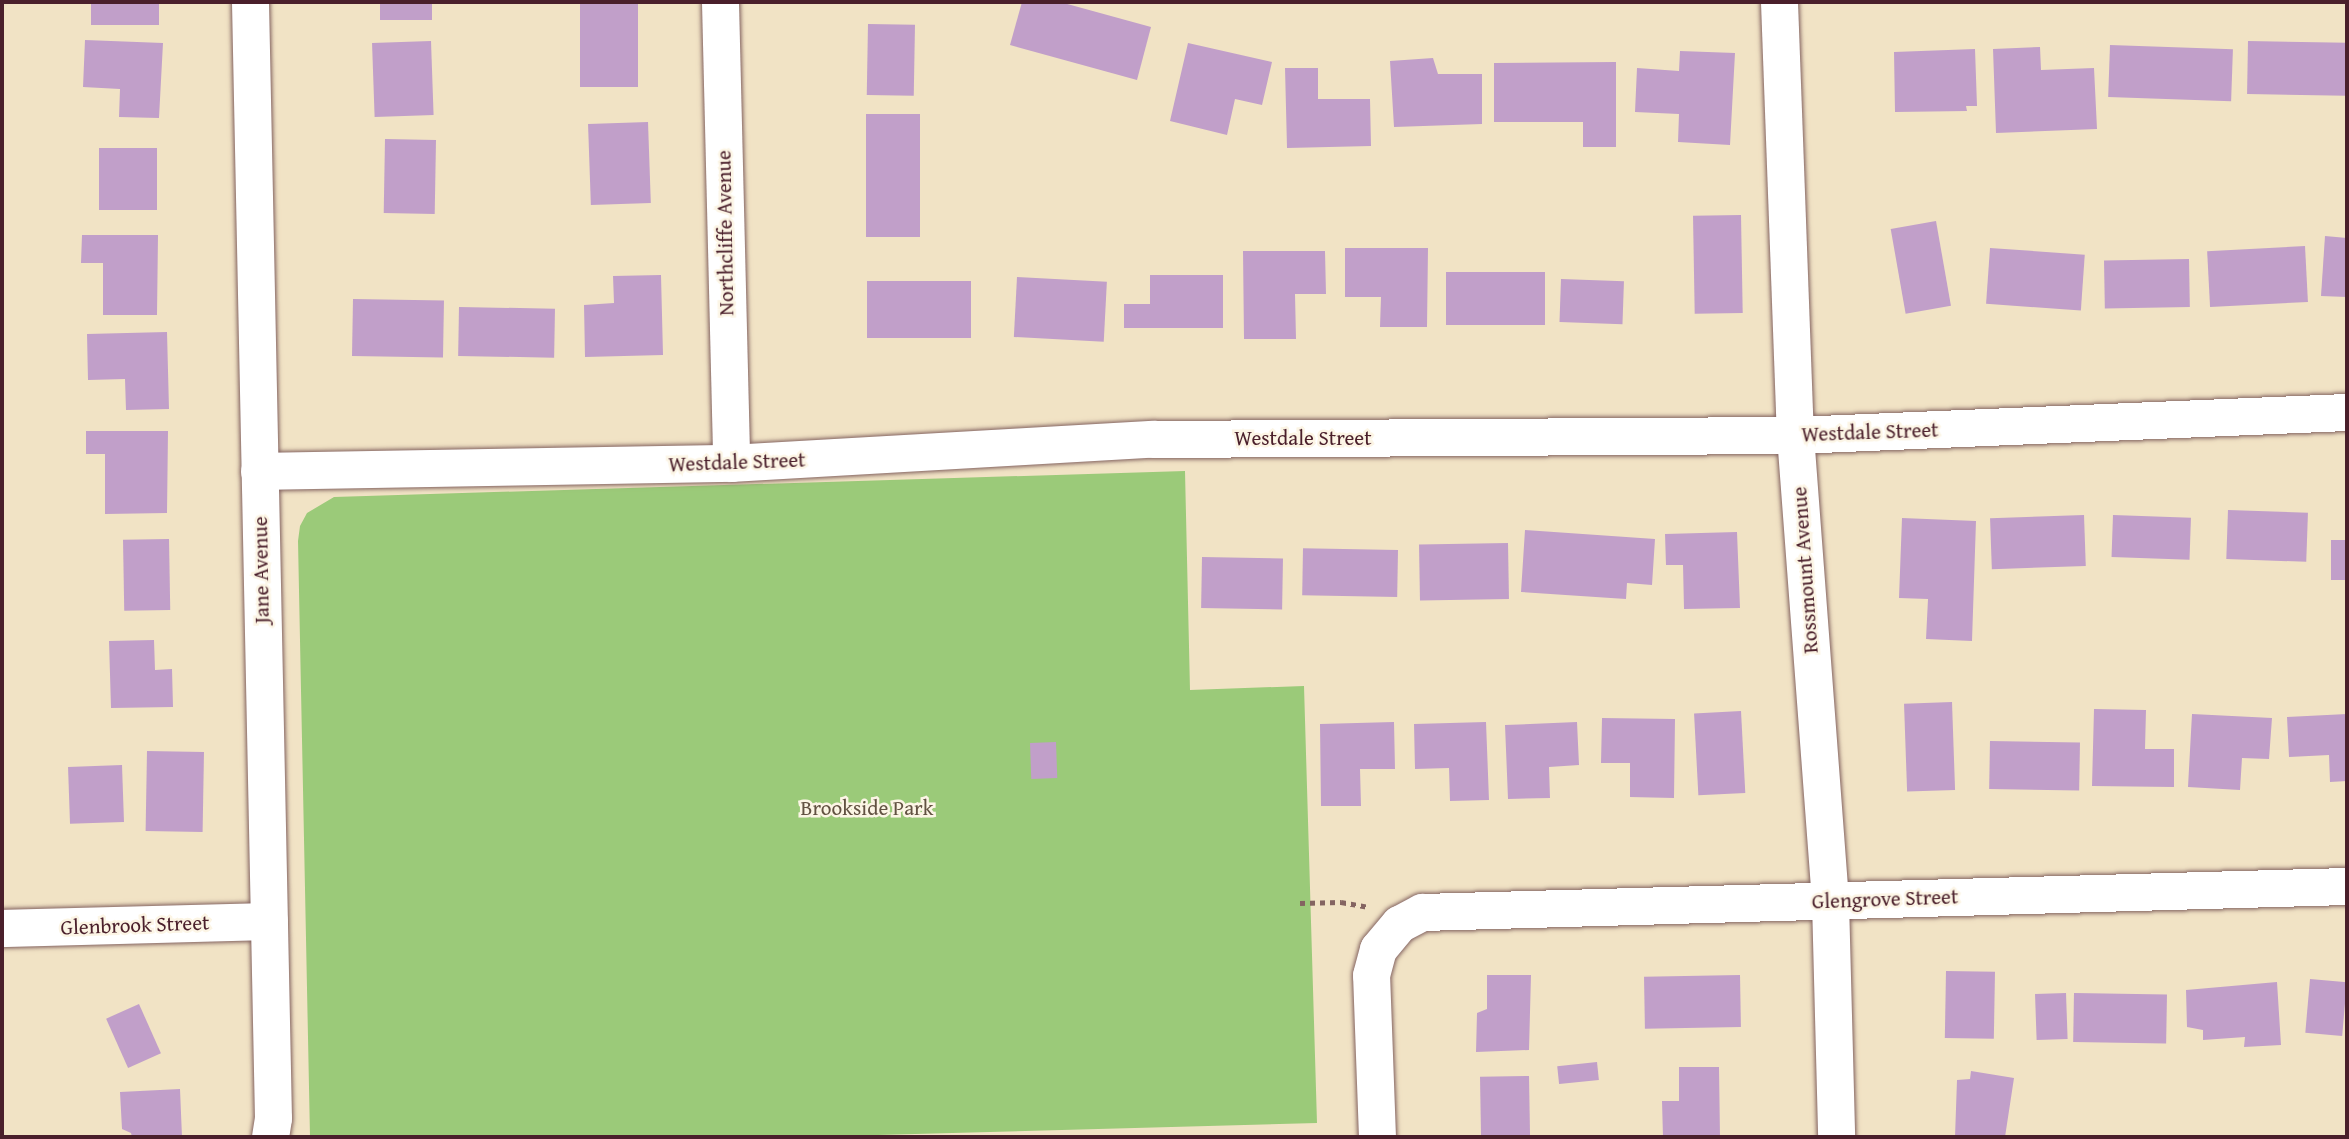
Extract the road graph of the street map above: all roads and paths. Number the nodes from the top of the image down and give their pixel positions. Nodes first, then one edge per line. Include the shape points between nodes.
1 (250, 2) edge
2 (720, 2) edge
3 (1779, 2) edge
4 (2347, 412) edge
5 (1795, 435) junction
6 (730, 463) junction
7 (259, 471) junction
8 (2347, 886) edge
9 (1830, 901) junction
10 (1300, 903) dead end
11 (1411, 918) junction
12 (268, 921) junction
13 (2, 929) edge
14 (270, 1137) edge
15 (1377, 1137) edge
16 (1836, 1137) edge

1 - 7 street, Jane Avenue
2 - 6 street, Northcliffe Avenue
3 - 5 street, Rossmount Avenue
4 - 5 street, Westdale Street
5 - 6 street, Westdale Street via 1152,439
5 - 9 street, Rossmount Avenue
6 - 7 street, Westdale Street
7 - 12 street, Jane Avenue
8 - 9 street, Glengrove Street
9 - 11 street, Glengrove Street
9 - 16 street, Rossmount Avenue
10 - 11 path via 1341,902
11 - 15 street via 1378,949 1371,975
12 - 13 street, Glenbrook Street
12 - 14 street, Jane Avenue

